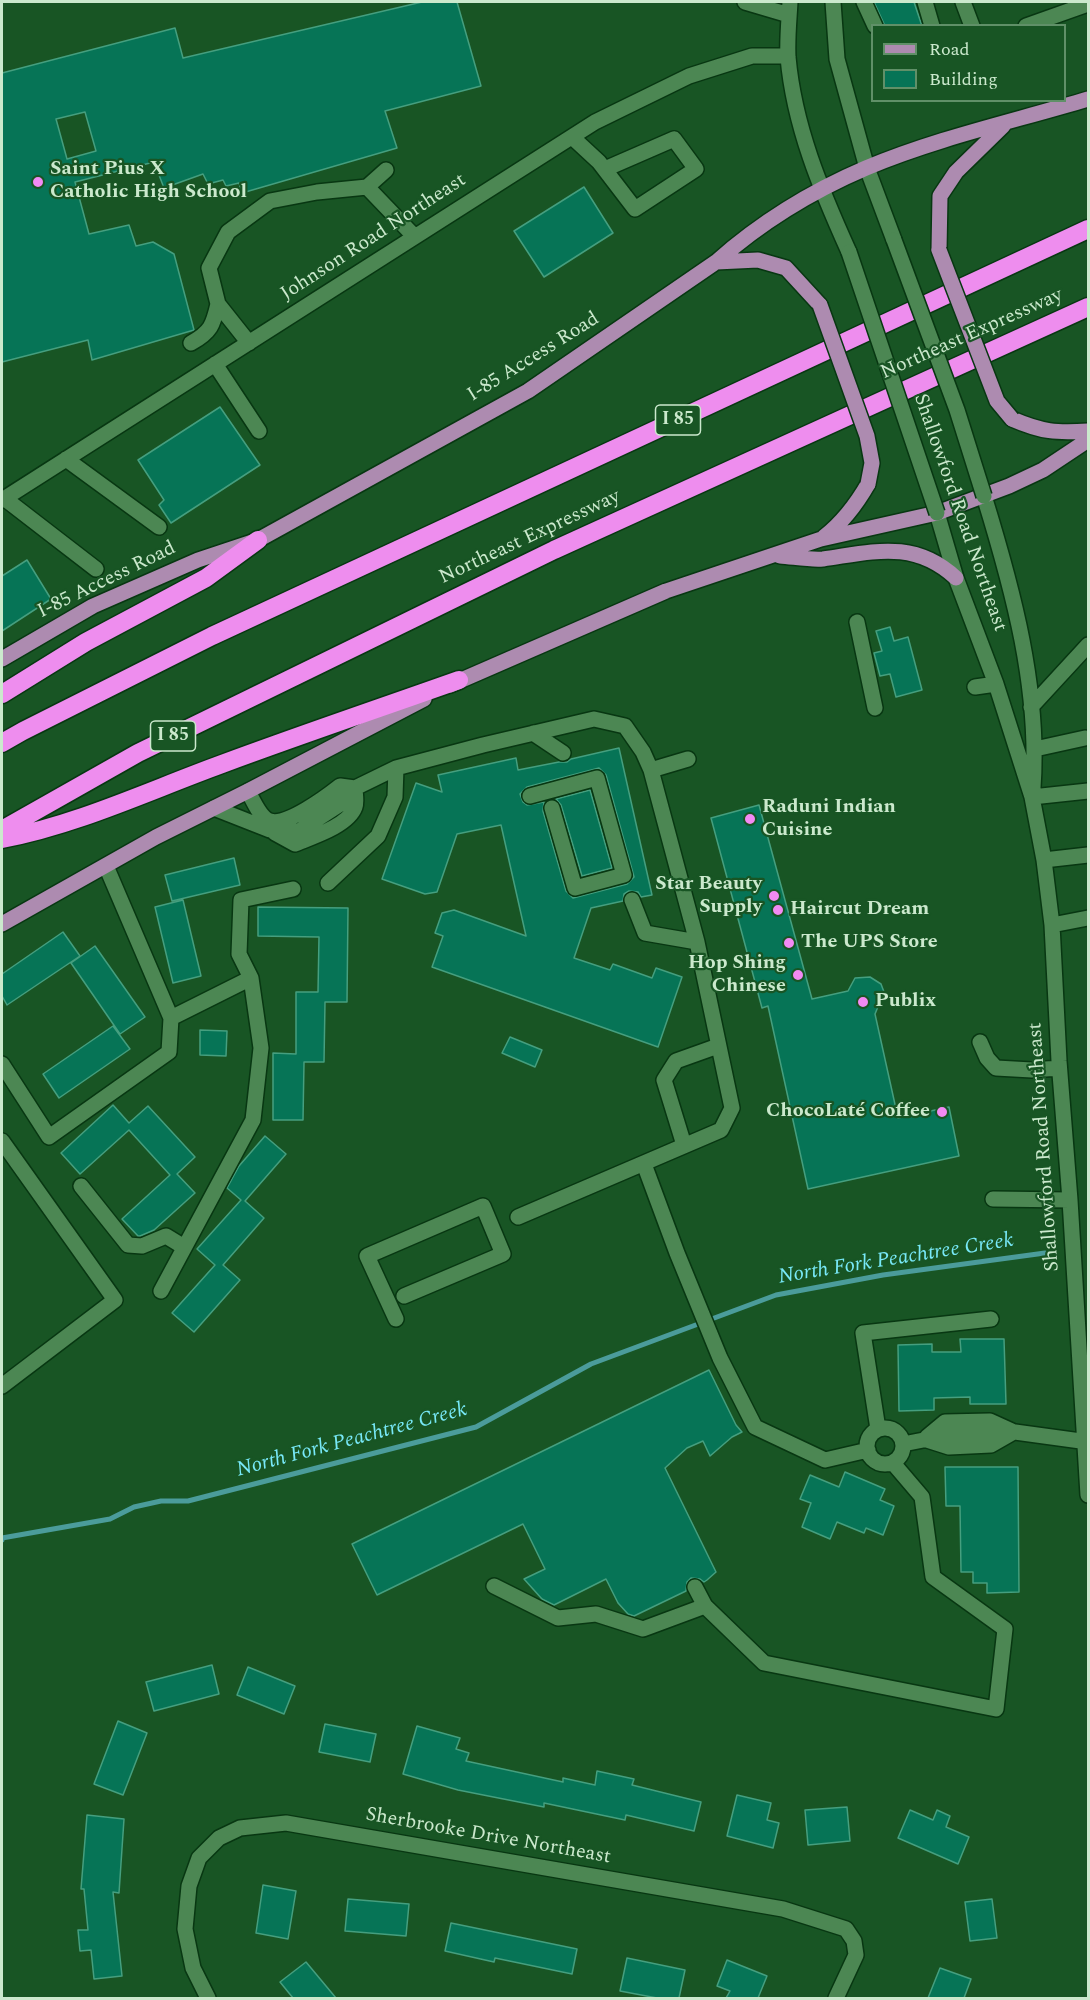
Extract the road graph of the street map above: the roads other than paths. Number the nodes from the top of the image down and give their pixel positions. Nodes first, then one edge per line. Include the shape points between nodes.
1 (745, 2) edge
2 (833, 2) edge
3 (864, 2) edge
4 (925, 2) edge
5 (963, 2) edge
6 (1089, 4) edge
7 (789, 8) edge
8 (874, 24) edge
9 (931, 24) edge
10 (971, 24) edge
11 (1032, 24) edge
12 (788, 56) junction
13 (1089, 99) edge
14 (1005, 124) junction
15 (572, 137) junction
16 (867, 168) junction
17 (605, 169) junction
18 (386, 170) dead end
19 (367, 186) junction
20 (821, 190) junction
21 (1089, 229) edge
22 (414, 236) junction
23 (716, 262) junction
24 (218, 304) junction
25 (1089, 307) edge
26 (191, 343) dead end
27 (249, 343) junction
28 (214, 364) junction
29 (259, 431) dead end
30 (1089, 431) edge
31 (1089, 440) edge
32 (66, 459) junction
33 (984, 496) junction
34 (3, 499) edge
35 (937, 513) junction
36 (159, 527) dead end
37 (821, 539) junction
38 (258, 540) junction
39 (774, 556) junction
40 (96, 569) dead end
41 (956, 578) junction
42 (857, 622) dead end
43 (1089, 645) edge
44 (2, 659) edge
45 (459, 680) junction
46 (996, 684) junction
47 (975, 687) dead end
48 (2, 694) edge
49 (1031, 706) junction
50 (875, 708) dead end
51 (533, 733) junction
52 (1085, 738) dead end
53 (2, 743) edge
54 (1035, 749) junction
55 (563, 753) dead end
56 (688, 759) dead end
57 (396, 768) junction
58 (651, 770) junction
59 (248, 791) junction
60 (1089, 791) edge
61 (530, 796) dead end
62 (1032, 796) junction
63 (214, 808) junction
64 (552, 808) dead end
65 (326, 814) junction
66 (2, 830) edge
67 (2, 839) edge
68 (1089, 855) edge
69 (1044, 860) junction
70 (106, 866) junction
71 (328, 883) dead end
72 (293, 888) dead end
73 (632, 900) dead end
74 (1089, 918) edge
75 (2, 924) edge
76 (1052, 926) junction
77 (697, 942) junction
78 (251, 978) junction
79 (171, 1018) junction
80 (980, 1041) dead end
81 (718, 1046) junction
82 (2, 1064) edge
83 (1059, 1068) junction
84 (2, 1142) edge
85 (684, 1145) junction
86 (644, 1164) junction
87 (81, 1186) dead end
88 (993, 1199) dead end
89 (1070, 1200) junction
90 (518, 1217) dead end
91 (184, 1247) junction
92 (161, 1291) dead end
93 (404, 1296) dead end
94 (396, 1319) dead end
95 (991, 1319) dead end
96 (1083, 1319) edge
97 (2, 1386) edge
98 (878, 1430) junction
99 (1087, 1442) edge
100 (903, 1444) junction
101 (868, 1450) junction
102 (893, 1462) junction
103 (1089, 1495) edge
104 (494, 1586) dead end
105 (695, 1587) dead end
106 (705, 1606) junction
107 (207, 1998) edge
108 (836, 1998) edge

1 - 7 street
2 - 16 street, Shallowford Road Northeast via 837,59
3 - 8 street
4 - 9 street
5 - 10 street
6 - 11 street
7 - 12 street, Shallowford Road Northeast
12 - 15 street, Johnson Road Northeast via 752,56 689,76
12 - 20 street, Shallowford Road Northeast via 803,137
13 - 14 main road, I-85 Access Road
14 - 16 main road, I-85 Access Road via 935,143
14 - 30 main road, bridge via 956,172 940,196 939,250 997,401 1012,419 1037,430
15 - 17 street
15 - 22 street, Johnson Road Northeast
16 - 20 main road, I-85 Access Road
16 - 33 street, Shallowford Road Northeast, bridge via 957,410
17 - 17 street via 635,209 696,169 674,139
18 - 19 street
19 - 22 street
19 - 24 street via 270,201 228,232 209,268
20 - 23 main road, I-85 Access Road via 744,238
20 - 35 street, Shallowford Road Northeast, bridge via 849,252
21 - 53 highway, I 85 via 213,636
22 - 27 street, Johnson Road Northeast
23 - 37 main road, bridge via 758,260 786,268 820,304 867,436 872,463 868,484 845,518
23 - 38 main road, I-85 Access Road via 528,391
24 - 26 street via 214,322 205,336
24 - 27 street
25 - 66 highway, Northeast Expressway / I 85 via 544,555 138,753
27 - 28 street, Johnson Road Northeast
28 - 29 street
28 - 32 street, Johnson Road Northeast
31 - 33 main road via 1043,470
32 - 34 street, Johnson Road Northeast
32 - 36 street
33 - 35 main road
33 - 49 street, Shallowford Road Northeast via 1012,594
34 - 40 street
35 - 37 main road
35 - 41 street, Shallowford Road Northeast
37 - 39 main road
38 - 44 main road, I-85 Access Road via 198,560 93,606
38 - 48 highway via 206,578 86,642
39 - 41 main road via 820,559 877,550 900,551 927,557
39 - 45 main road via 666,591
41 - 46 street, Shallowford Road Northeast
42 - 50 street
43 - 49 street
45 - 59 main road
45 - 67 highway via 220,764 106,810
46 - 47 street
46 - 62 street, Shallowford Road Northeast
49 - 54 street, Shallowford Road Northeast
51 - 55 street
51 - 57 street
51 - 58 street via 594,719 625,726
52 - 54 street
54 - 62 street, Shallowford Road Northeast
56 - 58 street
57 - 65 street via 355,788
57 - 71 street via 395,797 378,836
58 - 77 street
59 - 63 main road
59 - 65 street via 270,821
60 - 62 street
61 - 64 street via 597,778 624,875 575,888
62 - 69 street, Shallowford Road Northeast
63 - 65 street via 270,830 299,831
63 - 70 main road
68 - 69 street
69 - 76 street, Shallowford Road Northeast
70 - 75 main road
70 - 79 street
72 - 78 street via 242,900 239,954
73 - 77 street via 645,933
74 - 76 street
76 - 83 street, Shallowford Road Northeast
77 - 81 street
78 - 79 street
78 - 91 street via 261,1048 253,1120
79 - 82 street via 169,1052 49,1137
80 - 83 street via 996,1068
81 - 85 street via 732,1108 721,1130
81 - 85 street via 676,1061 664,1080
83 - 89 street, Shallowford Road Northeast
84 - 97 street via 115,1300
85 - 86 street
86 - 90 street
86 - 101 street via 720,1358 755,1427 825,1460
87 - 91 street via 128,1245 142,1246 166,1236
88 - 89 street
89 - 96 street, Shallowford Road Northeast
91 - 92 street
93 - 94 street via 503,1254 483,1206 368,1256
95 - 98 street via 863,1334
96 - 99 street, Shallowford Road Northeast
98 - 100 street via 889,1428
98 - 101 street via 869,1438
99 - 100 street via 1015,1432 949,1435
99 - 103 street, Shallowford Road Northeast
100 - 102 street
101 - 102 street via 880,1463
102 - 106 street via 922,1497 933,1577 1005,1629 996,1709 764,1663
104 - 106 street via 558,1618 596,1614 643,1629
105 - 106 street
107 - 108 street, Sherbrooke Drive Northeast via 193,1968 185,1929 189,1886 199,1858 219,1838 240,1828 286,1823 783,1909 846,1929 854,1941 856,1955

